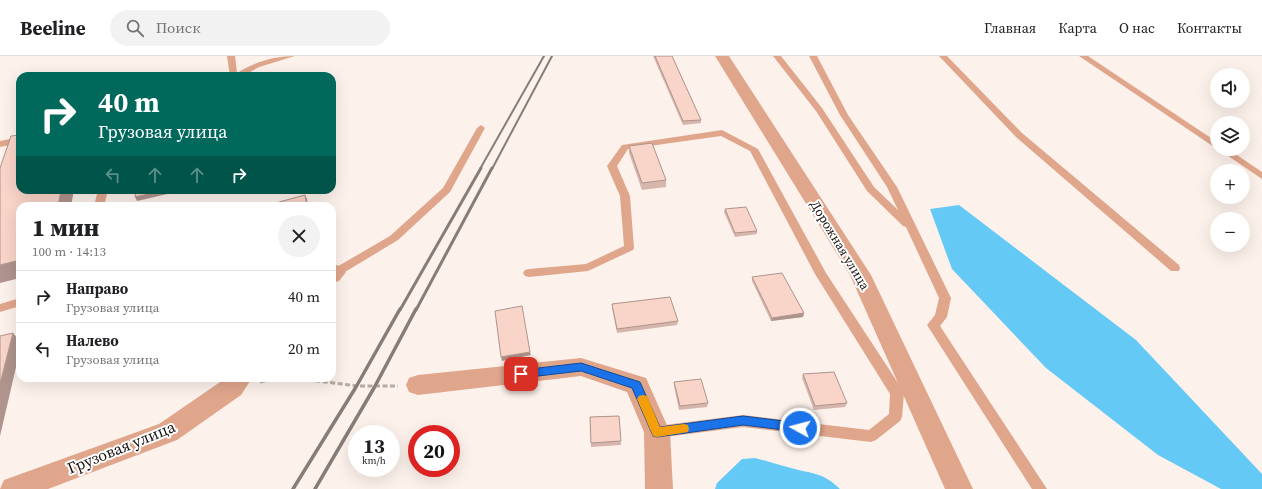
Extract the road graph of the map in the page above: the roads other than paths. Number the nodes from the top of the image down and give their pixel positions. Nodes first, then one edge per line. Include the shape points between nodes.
1 (231, 56) edge
2 (290, 56) edge
3 (722, 56) edge
4 (777, 56) edge
5 (813, 56) edge
6 (943, 56) edge
7 (1083, 56) edge
8 (233, 72) edge
9 (245, 72) edge
10 (481, 128) dead end
11 (16, 141) edge
12 (1210, 141) edge
13 (0, 144) edge
14 (1232, 156) edge
15 (1262, 176) edge
16 (912, 229) junction
17 (1175, 268) dead end
18 (336, 271) edge
19 (529, 273) dead end
20 (16, 303) edge
21 (0, 308) edge
22 (237, 382) edge
23 (418, 385) road end
24 (657, 432) junction
25 (23, 487) edge
26 (659, 489) edge
27 (959, 489) edge
28 (1040, 489) edge

1 - 8 lane
2 - 9 lane via 256,65
3 - 27 street, Дорожная улица via 860,275
4 - 16 lane via 819,110 870,189
5 - 16 lane via 844,115 892,187
6 - 17 lane via 1019,135
7 - 12 lane
10 - 18 lane via 447,190 394,238
11 - 13 lane
14 - 15 lane
16 - 28 lane via 945,298 941,317 933,325
19 - 24 lane via 588,266 629,248 625,196 612,166 625,147 722,134 754,149 821,274 897,393 895,417 871,436 743,421
20 - 21 lane
22 - 25 street, Грузовая улица via 232,388 168,432
23 - 24 street via 581,367 636,385
24 - 26 street

